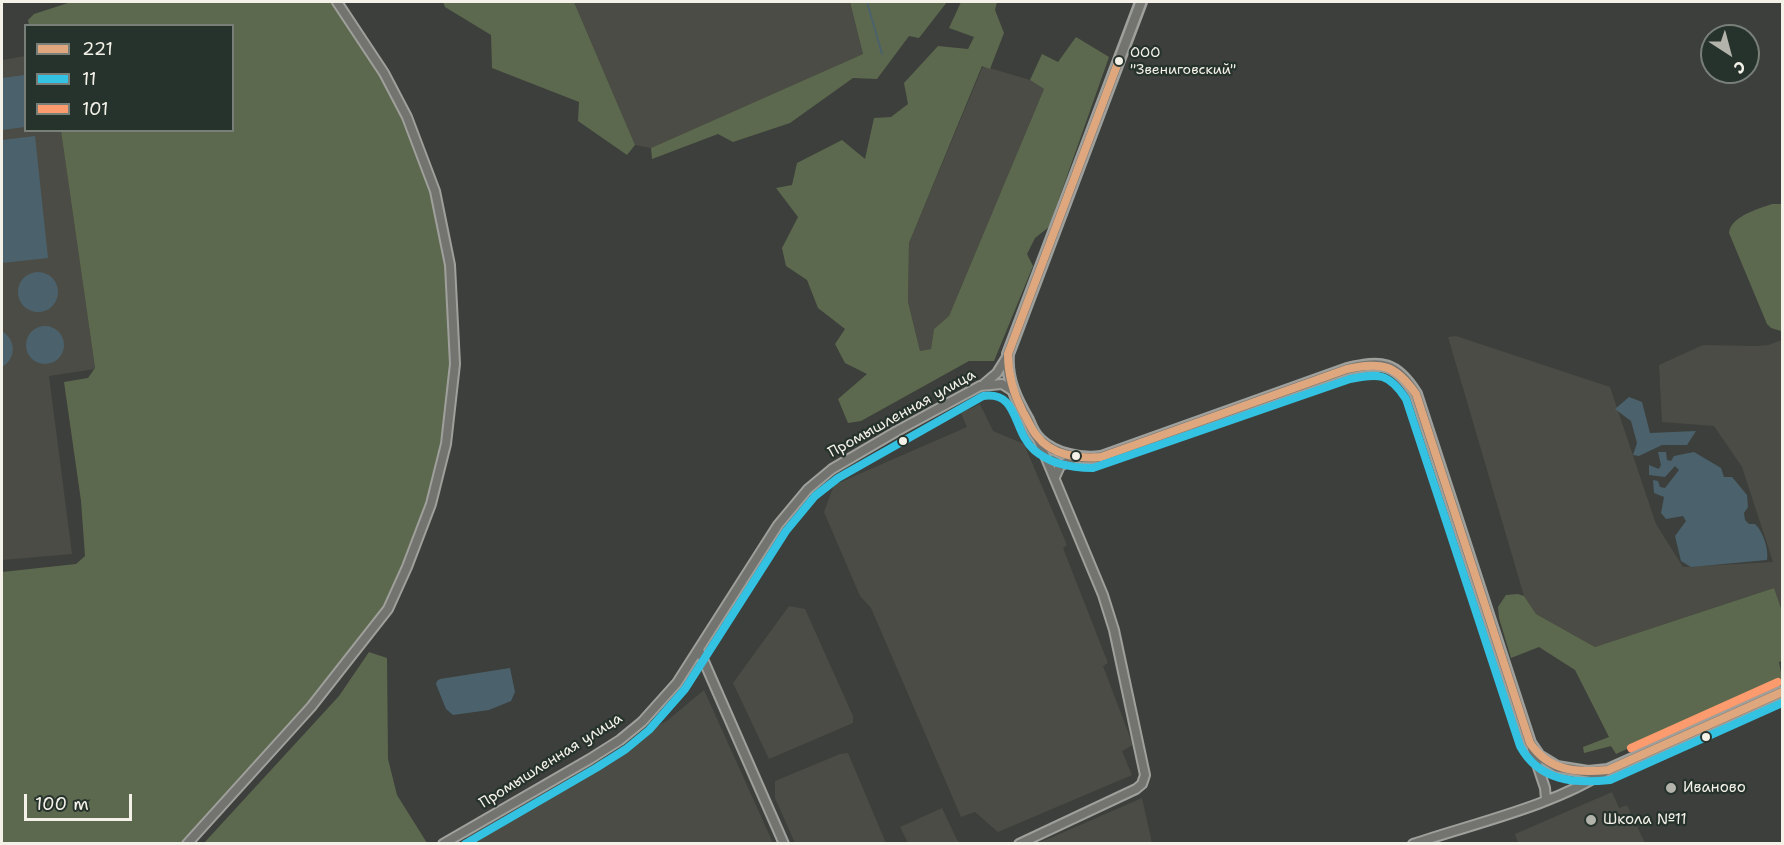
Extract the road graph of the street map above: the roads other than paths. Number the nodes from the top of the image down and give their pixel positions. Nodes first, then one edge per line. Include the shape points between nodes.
1 (337, 2) edge
2 (1141, 2) edge
3 (1008, 354) junction
4 (980, 386) junction
5 (1013, 391) junction
6 (1037, 438) junction
7 (1077, 457) junction
8 (1054, 477) junction
9 (699, 650) junction
10 (1782, 692) edge
11 (1532, 748) junction
12 (1608, 770) junction
13 (1546, 799) junction
14 (1437, 840) edge
15 (455, 841) edge
16 (187, 843) edge
17 (443, 843) edge
18 (784, 843) edge
19 (1019, 843) edge
20 (1413, 843) edge

1 - 16 street via 384,73 407,117 435,191 450,265 455,364 446,444 431,504 387,609 311,707
2 - 3 street
3 - 4 street via 997,373
3 - 5 street
4 - 5 street, Промышленная улица via 1002,384
4 - 9 street, Промышленная улица via 844,462 808,489 764,544
5 - 6 street
6 - 7 street via 1054,450
6 - 8 street
7 - 8 street via 1060,466
7 - 11 street via 1101,457 1347,369 1371,364 1397,370 1416,394
8 - 19 street via 1114,630 1145,776 1136,789
9 - 15 street, Промышленная улица via 658,706 630,733
9 - 18 street
10 - 12 street
11 - 12 street via 1557,767
11 - 13 street
12 - 13 street
13 - 14 street
14 - 20 street
15 - 17 street, Промышленная улица

